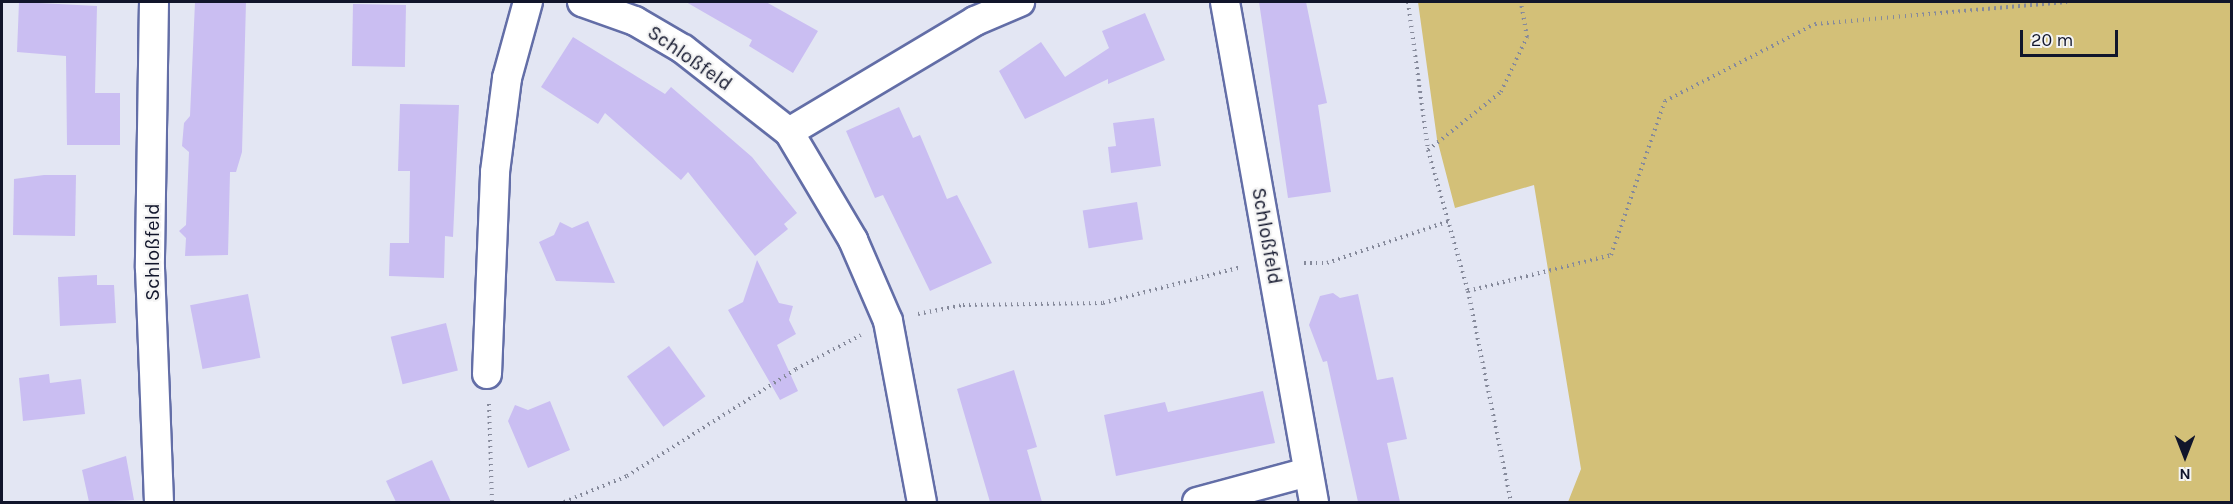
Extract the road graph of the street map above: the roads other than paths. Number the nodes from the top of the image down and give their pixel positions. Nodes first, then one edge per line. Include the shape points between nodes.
1 (154, 2) edge
2 (528, 2) edge
3 (582, 2) edge
4 (1020, 2) edge
5 (1224, 2) edge
6 (789, 132) junction
7 (488, 374) road end
8 (1308, 471) junction
9 (159, 502) edge
10 (922, 502) edge
11 (1197, 502) edge
12 (1314, 502) edge

1 - 9 street, Schloßfeld via 150,268
2 - 7 street via 507,78 495,172
3 - 6 street, Schloßfeld via 634,21 683,49
4 - 6 street via 975,21
5 - 8 street, Schloßfeld
6 - 10 street, Schloßfeld via 853,240 888,321
8 - 11 street
8 - 12 street, Schloßfeld

